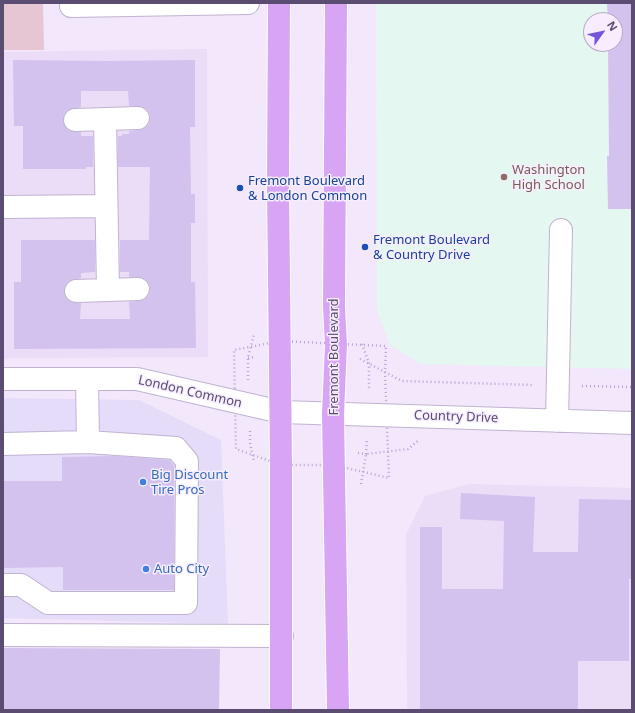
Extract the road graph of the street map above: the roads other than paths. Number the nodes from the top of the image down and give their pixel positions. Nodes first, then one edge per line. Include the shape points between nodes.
1 (248, 3) edge
2 (279, 3) edge
3 (321, 3) edge
4 (336, 3) edge
5 (71, 6) dead end
6 (336, 76) junction
7 (138, 118) dead end
8 (105, 119) junction
9 (75, 120) dead end
10 (106, 206) junction
11 (3, 207) edge
12 (561, 230) dead end
13 (138, 289) dead end
14 (108, 290) junction
15 (76, 291) dead end
16 (3, 379) edge
17 (87, 379) junction
18 (281, 412) junction
19 (333, 414) junction
20 (557, 421) junction
21 (632, 423) edge
22 (88, 442) junction
23 (3, 444) edge
24 (3, 585) edge
25 (3, 635) edge
26 (282, 636) junction
27 (281, 710) edge
28 (338, 710) edge

1 - 5 street
2 - 18 main road
3 - 6 main road
4 - 6 main road, Fremont Boulevard
6 - 19 main road, Fremont Boulevard via 336,344
7 - 8 street
8 - 9 street
8 - 10 street
10 - 11 street
10 - 14 street
12 - 20 street
13 - 14 street
14 - 15 street
16 - 17 street, London Common
17 - 18 street, London Common via 137,379
17 - 22 street
18 - 19 street, Country Drive
18 - 26 main road
19 - 20 street, Country Drive
19 - 28 main road, Fremont Boulevard
20 - 21 street, Country Drive
22 - 23 street
22 - 24 street via 176,448 187,461 186,603 48,603 21,585
25 - 26 street
26 - 27 main road

